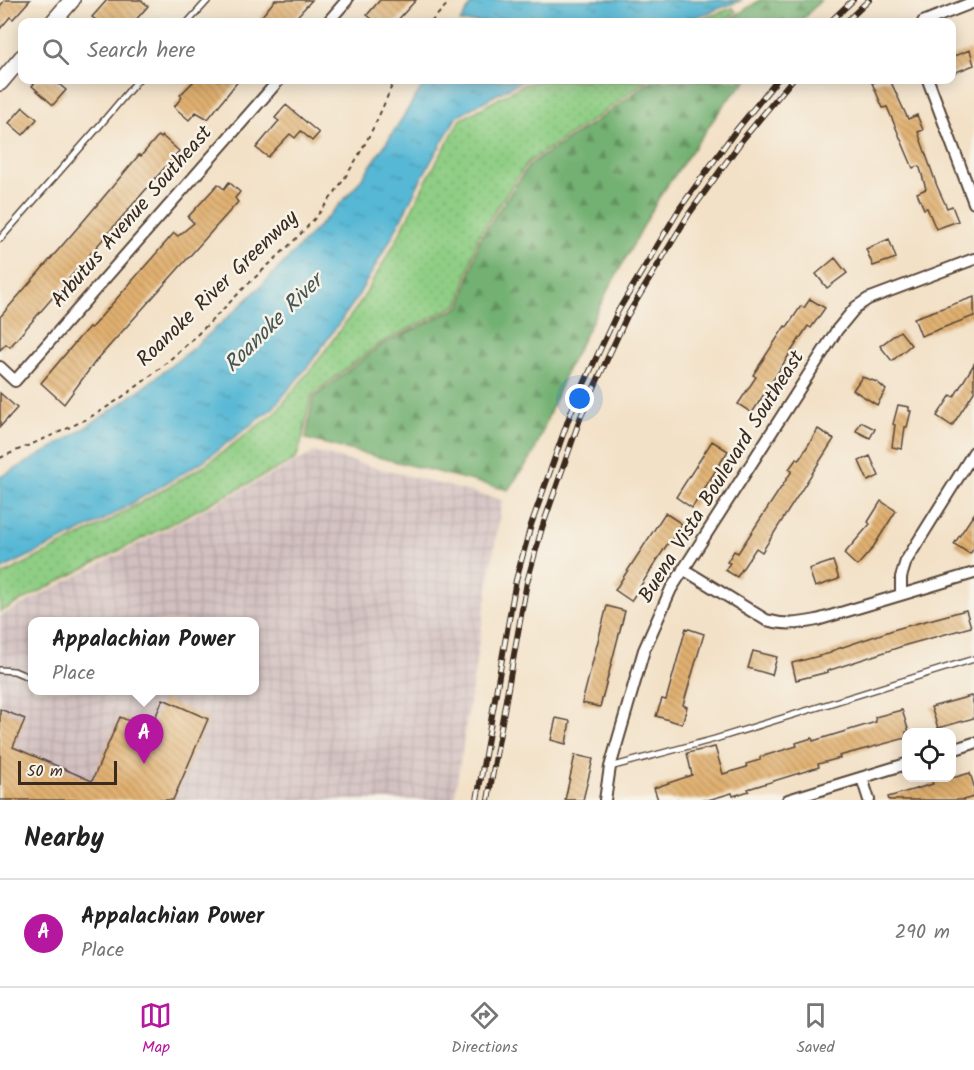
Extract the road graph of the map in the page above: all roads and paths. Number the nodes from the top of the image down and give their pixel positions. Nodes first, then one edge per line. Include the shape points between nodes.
1 (72, 0) edge
2 (208, 0) edge
3 (347, 0) edge
4 (451, 0) edge
5 (974, 2) edge
6 (56, 18) edge
7 (192, 18) edge
8 (331, 18) edge
9 (435, 18) edge
10 (932, 18) edge
11 (18, 62) edge
12 (0, 82) edge
13 (135, 84) edge
14 (275, 84) edge
15 (393, 84) edge
16 (929, 84) edge
17 (974, 203) edge
18 (0, 239) edge
19 (974, 259) edge
20 (0, 367) edge
21 (974, 452) edge
22 (0, 458) edge
23 (683, 569) junction
24 (974, 573) edge
25 (901, 595) junction
26 (974, 659) edge
27 (0, 670) edge
28 (28, 677) edge
29 (974, 743) edge
30 (956, 748) edge
31 (902, 765) edge
32 (610, 767) junction
33 (862, 778) junction
34 (605, 800) edge
35 (788, 800) edge
36 (869, 800) edge

1 - 6 main road
2 - 7 lane
3 - 8 street
4 - 9 path
5 - 10 street
11 - 12 main road
13 - 18 lane
14 - 20 street, Arbutus Avenue Southeast via 15,381
15 - 22 path, Roanoke River Greenway via 367,141 327,204 209,323 168,362 120,399 76,424
16 - 17 street
19 - 23 street, Buena Vista Boulevard Southeast via 856,307 837,330
21 - 25 street via 906,561
23 - 25 street via 765,620 780,624 817,620
23 - 32 street, Buena Vista Boulevard Southeast via 645,650
24 - 25 street
26 - 32 lane via 715,739
27 - 28 lane
29 - 30 street
31 - 33 street
32 - 34 street, Buena Vista Boulevard Southeast
33 - 35 street
33 - 36 street

